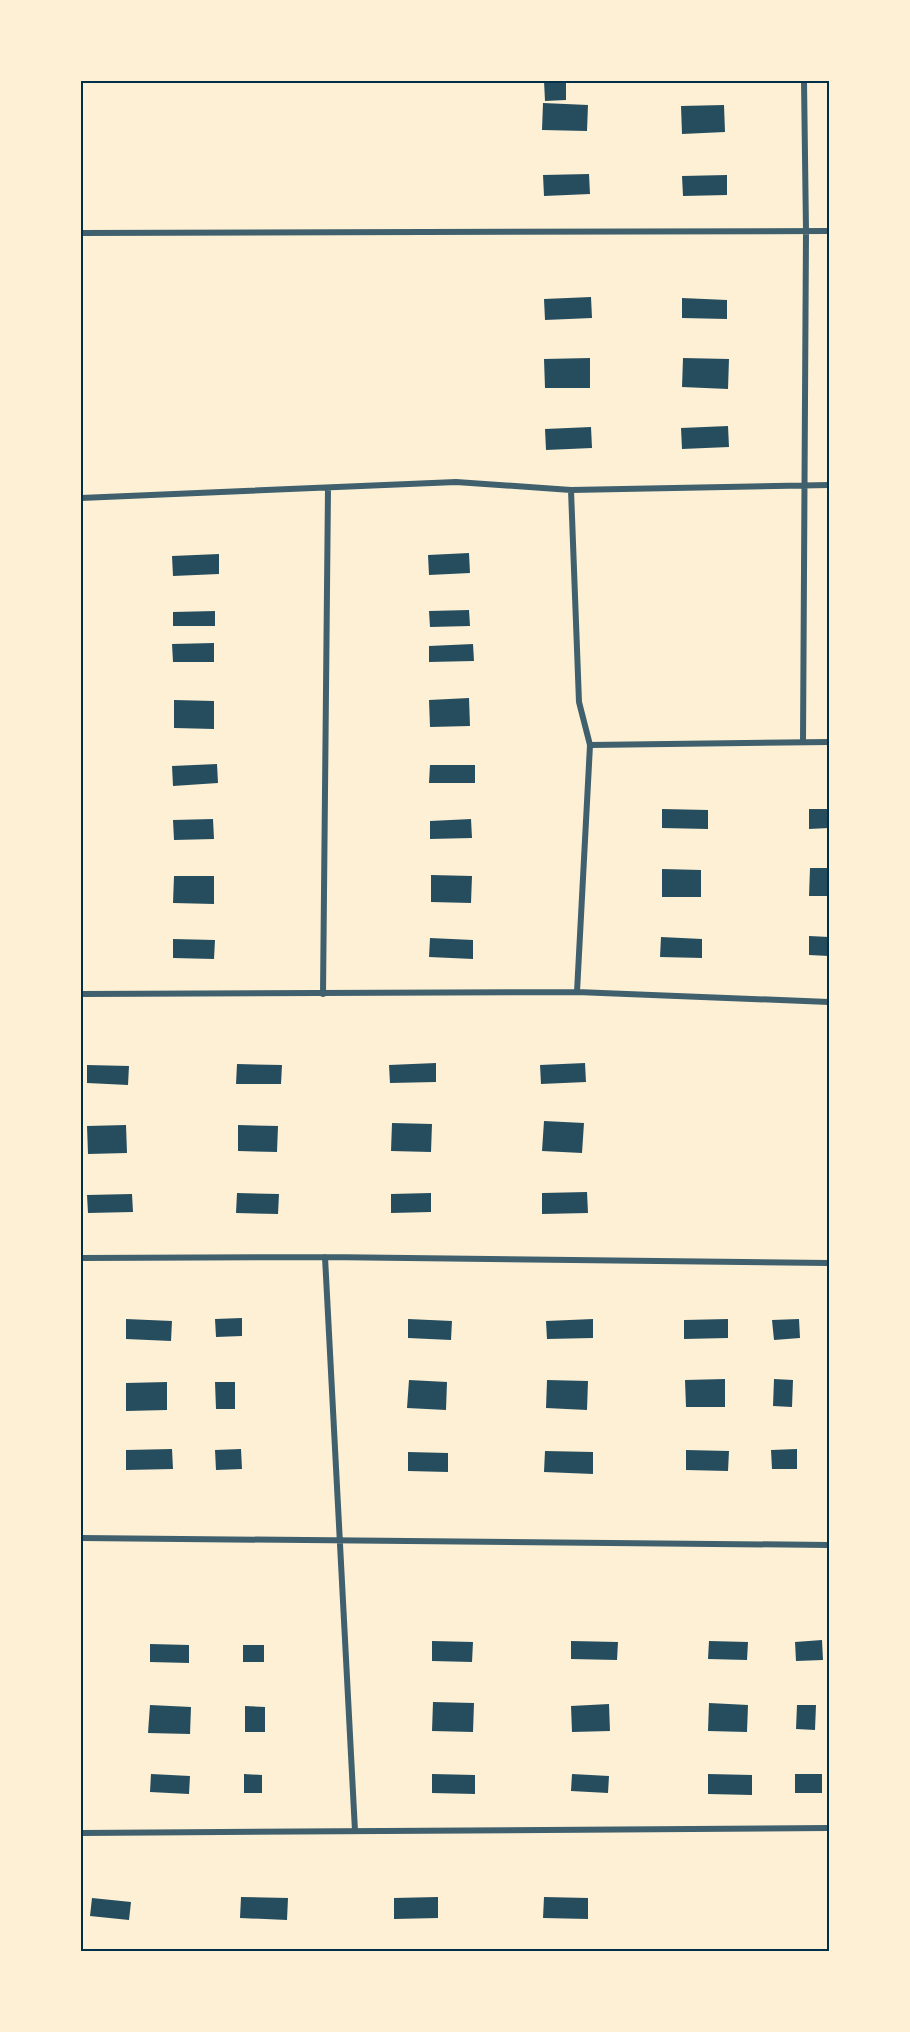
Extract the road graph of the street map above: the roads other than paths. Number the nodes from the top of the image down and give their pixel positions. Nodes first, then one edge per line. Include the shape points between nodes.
1 (804, 81) edge
2 (806, 231) junction
3 (829, 231) edge
4 (81, 233) edge
5 (803, 485) junction
6 (829, 485) edge
7 (328, 488) junction
8 (571, 490) junction
9 (81, 498) edge
10 (803, 742) junction
11 (829, 742) edge
12 (590, 745) junction
13 (577, 992) junction
14 (81, 994) edge
15 (323, 994) junction
16 (829, 1002) edge
17 (326, 1257) junction
18 (81, 1258) edge
19 (829, 1263) edge
20 (81, 1538) edge
21 (340, 1540) junction
22 (829, 1545) edge
23 (829, 1828) edge
24 (355, 1831) junction
25 (81, 1833) edge

1 - 2 street
2 - 3 street
2 - 4 street
2 - 5 street
5 - 6 street
5 - 8 street
5 - 10 street
7 - 8 street via 456,482
7 - 9 street
7 - 15 street
8 - 12 street via 579,702
10 - 11 street
10 - 12 street
12 - 13 street
13 - 15 street
13 - 16 street
14 - 15 street
17 - 18 street
17 - 19 street
17 - 21 street
20 - 21 street
21 - 22 street
21 - 24 street
23 - 24 street
24 - 25 street

